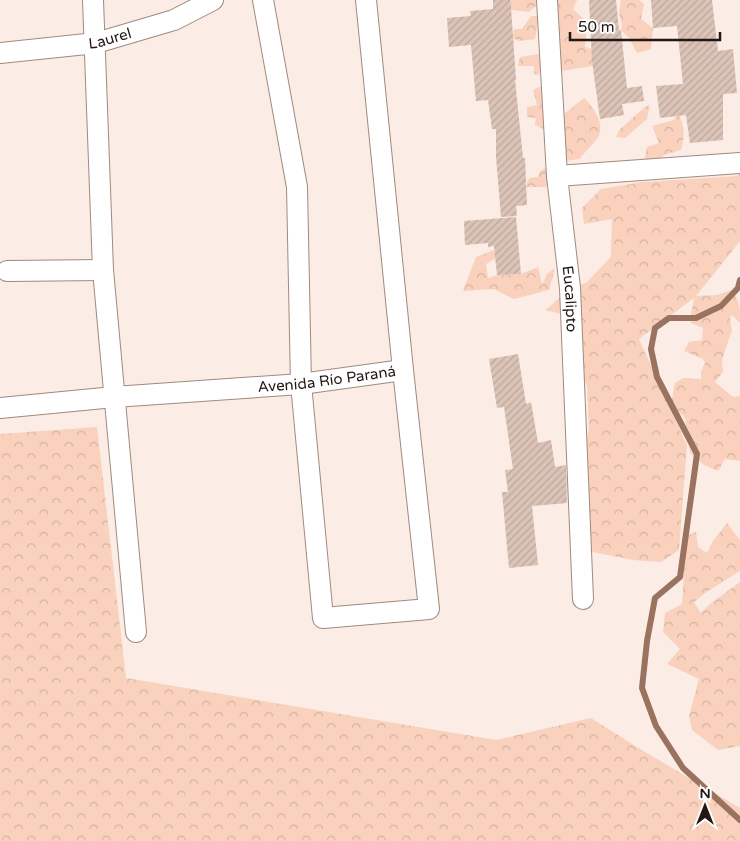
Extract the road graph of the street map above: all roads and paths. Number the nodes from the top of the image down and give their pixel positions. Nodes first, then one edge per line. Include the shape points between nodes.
1 (93, 0) edge
2 (213, 0) edge
3 (263, 0) edge
4 (366, 0) edge
5 (547, 0) edge
6 (96, 43) junction
7 (0, 53) edge
8 (740, 163) edge
9 (557, 176) junction
10 (103, 270) junction
11 (7, 271) dead end
12 (403, 370) junction
13 (300, 384) junction
14 (114, 397) junction
15 (0, 408) edge
16 (583, 599) dead end
17 (136, 632) dead end

1 - 6 street
2 - 6 street, Laurel via 174,20
3 - 13 street via 297,187
4 - 12 street, Avenida Río Paraná
5 - 9 street, Eucalipto
6 - 7 street, Laurel
6 - 10 street
8 - 9 street
9 - 16 street, Eucalipto via 570,288
10 - 11 street
10 - 14 street
12 - 13 street, Avenida Río Paraná
12 - 13 street via 429,609 323,618
13 - 14 street, Avenida Río Paraná
14 - 15 street, Avenida Río Paraná
14 - 17 street

